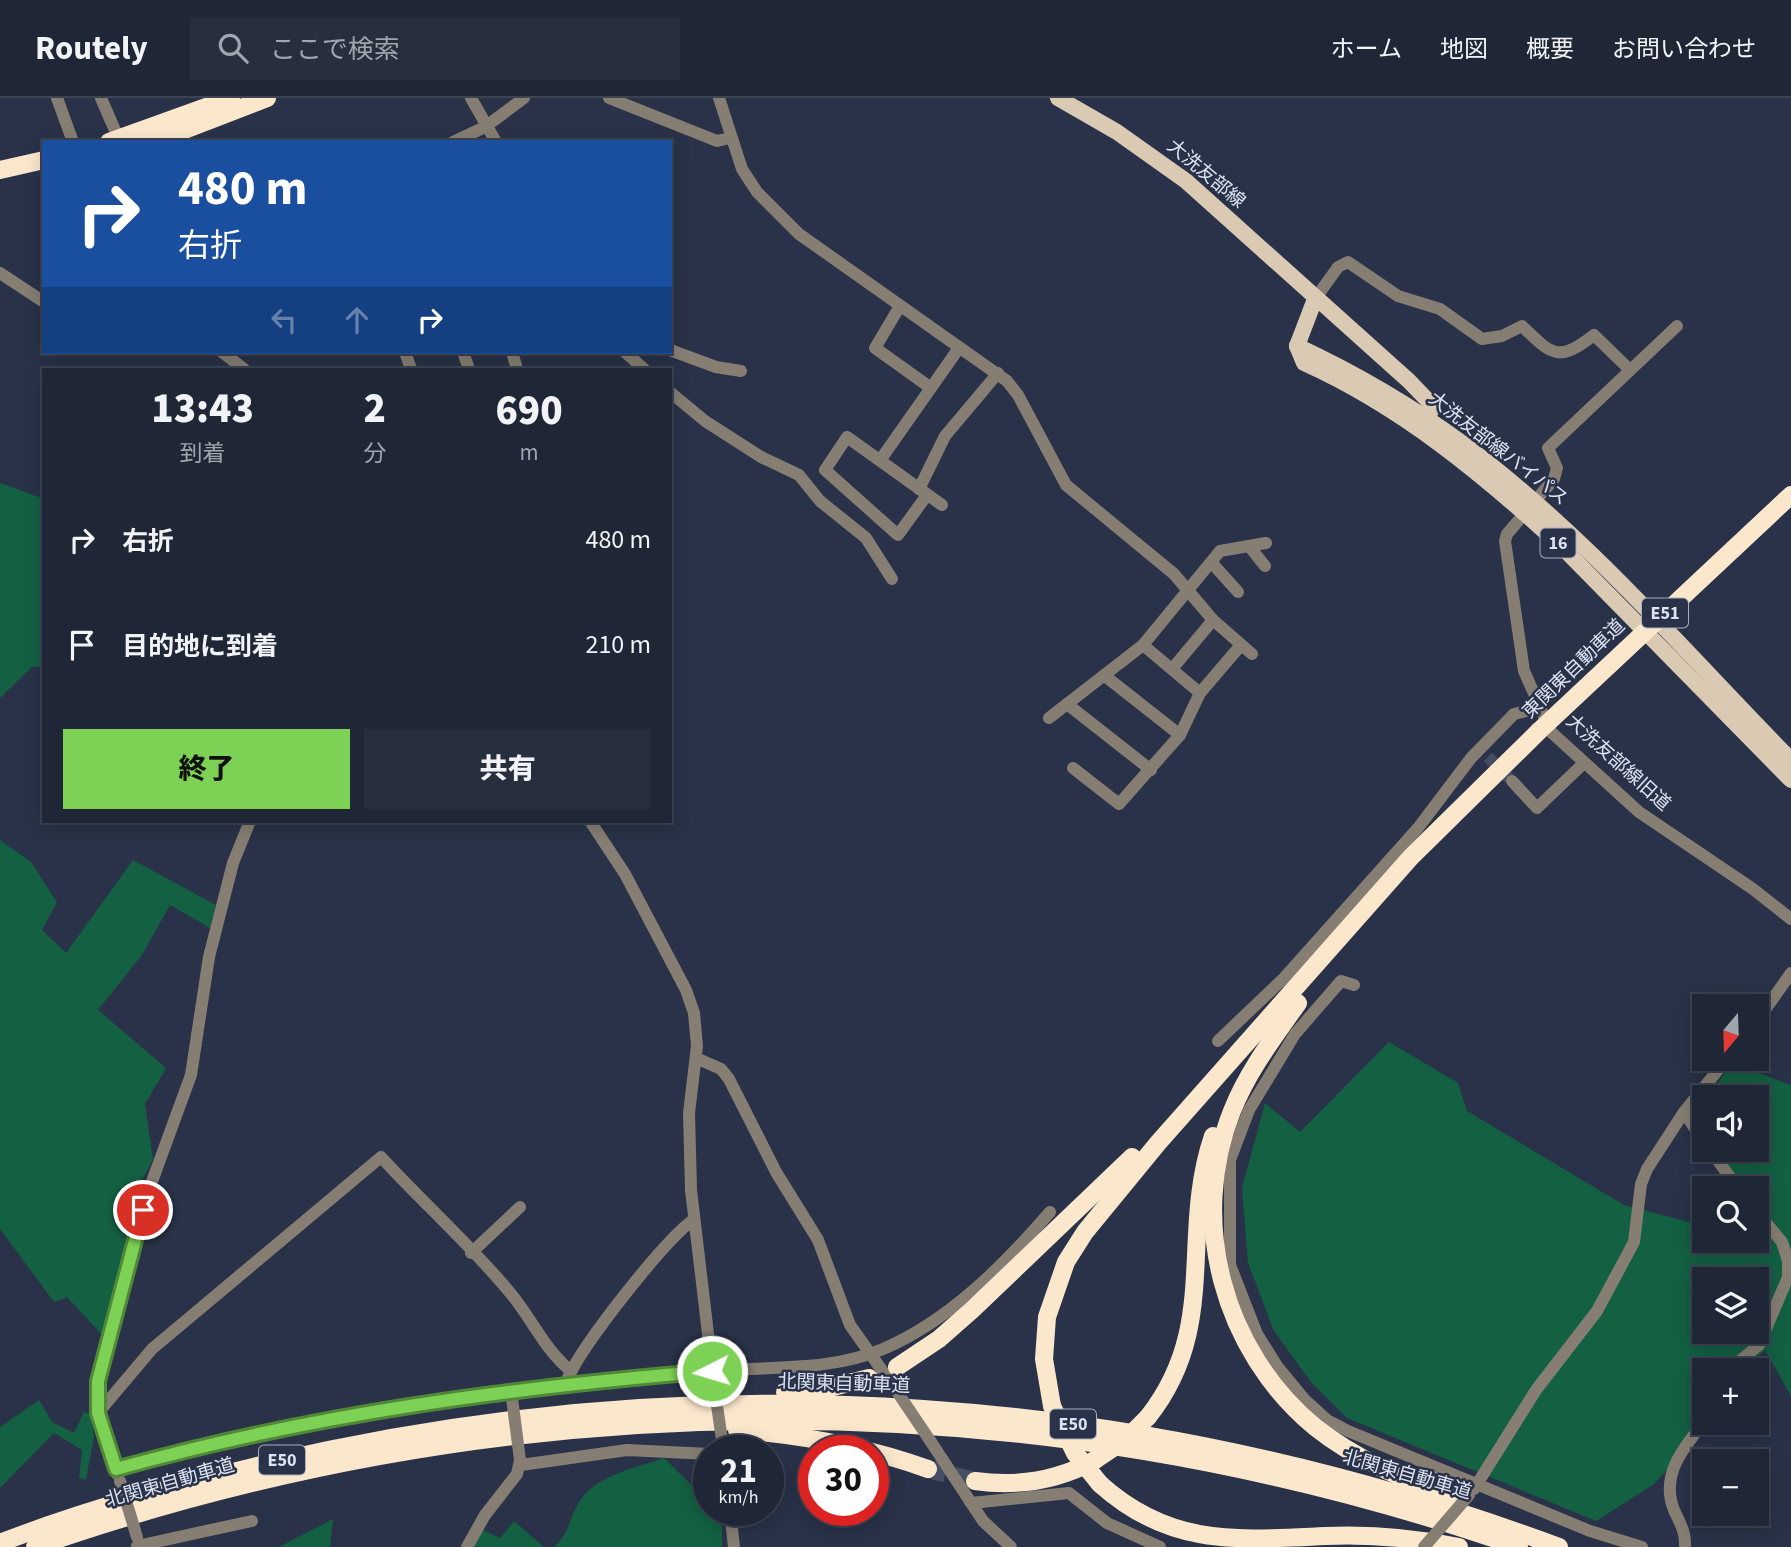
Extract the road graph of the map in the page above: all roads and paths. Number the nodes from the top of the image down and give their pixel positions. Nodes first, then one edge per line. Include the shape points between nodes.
1 (57, 98) edge
2 (101, 98) edge
3 (231, 98) edge
4 (267, 98) edge
5 (471, 98) edge
6 (524, 98) edge
7 (609, 98) edge
8 (719, 98) edge
9 (1058, 98) edge
10 (485, 127) junction
11 (71, 138) edge
12 (730, 138) junction
13 (116, 140) edge
14 (119, 140) edge
15 (158, 140) edge
16 (457, 140) edge
17 (495, 140) edge
18 (42, 160) edge
19 (0, 170) edge
20 (42, 171) edge
21 (0, 180) edge
22 (0, 274) edge
23 (1315, 299) junction
24 (42, 301) edge
25 (900, 306) junction
26 (1678, 326) dead end
27 (1297, 346) junction
28 (959, 348) junction
29 (672, 351) edge
30 (225, 354) edge
31 (627, 354) edge
32 (243, 368) edge
33 (643, 368) edge
34 (1629, 369) junction
35 (741, 371) dead end
36 (998, 373) junction
37 (931, 388) junction
38 (672, 393) edge
39 (1426, 417) junction
40 (881, 459) junction
41 (923, 492) junction
42 (1791, 495) edge
43 (942, 505) dead end
44 (1530, 508) junction
45 (1266, 543) dead end
46 (1249, 546) junction
47 (1212, 563) junction
48 (1265, 566) dead end
49 (892, 579) dead end
50 (1188, 592) junction
51 (1238, 592) dead end
52 (1213, 620) junction
53 (1143, 645) junction
54 (1241, 645) junction
55 (1252, 654) dead end
56 (1172, 669) junction
57 (1105, 676) junction
58 (1200, 693) junction
59 (1067, 704) junction
60 (1538, 708) junction
61 (1049, 718) dead end
62 (1181, 735) junction
63 (1791, 760) edge
64 (1584, 763) junction
65 (1073, 768) dead end
66 (1150, 770) junction
67 (1791, 780) edge
68 (1512, 781) tunnel mouth
69 (249, 823) edge
70 (591, 823) edge
71 (1791, 919) edge
72 (1791, 973) edge
73 (1354, 985) dead end
74 (1293, 999) junction
75 (1769, 1004) edge
76 (1218, 1041) dead end
77 (696, 1058) junction
78 (1717, 1071) edge
79 (1684, 1112) junction
80 (1692, 1124) edge
81 (520, 1207) dead end
82 (1050, 1212) dead end
83 (693, 1220) junction
84 (1769, 1226) edge
85 (471, 1253) junction
86 (870, 1353) junction
87 (1743, 1358) edge
88 (897, 1367) dead end
89 (571, 1371) junction
90 (713, 1374) junction
91 (869, 1378) dead end
92 (565, 1385) junction
93 (512, 1395) junction
94 (98, 1413) junction
95 (573, 1413) junction
96 (534, 1432) junction
97 (721, 1435) edge
98 (1696, 1435) edge
99 (693, 1453) edge
100 (520, 1462) junction
101 (928, 1469) tunnel mouth
102 (118, 1475) junction
103 (975, 1481) tunnel mouth
104 (1474, 1490) junction
105 (971, 1503) junction
106 (252, 1521) dead end
107 (732, 1526) edge
108 (0, 1543) edge
109 (137, 1543) edge
110 (35, 1547) edge
111 (467, 1547) edge
112 (734, 1547) edge
113 (1011, 1547) edge
114 (1160, 1547) edge
115 (1424, 1547) edge
116 (1459, 1547) edge
117 (1519, 1547) edge
118 (1559, 1547) edge
119 (1570, 1547) edge
120 (1642, 1547) edge
121 (1685, 1547) edge

1 - 11 street
2 - 13 street
3 - 14 highway
4 - 15 highway
5 - 10 street
6 - 10 street
7 - 12 street via 717,141
8 - 12 street
9 - 23 main road, 大洗友部線 via 1186,180
10 - 16 street
10 - 17 street
12 - 25 street via 750,182 785,220
18 - 19 highway
20 - 21 highway
22 - 24 street
23 - 27 main road
23 - 34 street via 1338,267 1348,262 1398,296 1440,309 1482,339 1521,326 1552,353 1563,354 1594,335
23 - 39 main road, 大洗友部線 via 1434,407
25 - 28 street
25 - 37 street via 875,348
26 - 34 street
27 - 39 main road, 大洗友部線バイパス / 16
27 - 44 main road, 大洗友部線バイパス / 16 via 1304,363 1406,420
28 - 36 street
28 - 37 street
29 - 35 street
30 - 32 street
31 - 33 street
34 - 44 street, 大洗友部線旧道 via 1548,448 1557,468 1554,479
36 - 41 street via 945,436
36 - 50 street via 1018,395 1066,485 1174,575
37 - 40 street
38 - 49 street via 727,435 799,475 820,501 866,538
39 - 44 main road, 大洗友部線バイパス / 16
40 - 41 street
40 - 41 street via 847,438 825,470 898,535
41 - 43 street
42 - 74 highway, 東関東自動車道 / E51, bridge via 1480,790
44 - 60 street, 大洗友部線旧道 via 1507,534 1504,550 1524,671
44 - 63 main road, 大洗友部線バイパス / 16 via 1575,539
44 - 67 main road, 大洗友部線バイパス / 16 via 1563,548
45 - 46 street
46 - 47 street via 1220,551
46 - 48 street
47 - 50 street
47 - 51 street
50 - 52 street
50 - 53 street
52 - 54 street
52 - 56 street
53 - 56 street
53 - 57 street
54 - 55 street
54 - 58 street
56 - 58 street
57 - 59 street
57 - 62 street
58 - 62 street
59 - 61 street
59 - 66 street
60 - 64 street, 大洗友部線旧道 via 1557,740
60 - 76 street via 1514,714 1284,978
62 - 66 street
64 - 68 street via 1537,808
64 - 71 street, 大洗友部線旧道 via 1639,812
65 - 66 street via 1119,804
69 - 94 street via 233,863 209,957 194,1063 158,1162 113,1313 98,1381
70 - 77 street via 621,867 686,990 696,1026
72 - 75 street
73 - 104 street via 1341,981 1305,1019 1241,1125 1230,1160 1230,1265 1265,1350 1318,1412
74 - 88 highway via 1037,1250 939,1339
74 - 103 highway, bridge via 1245,1069 1212,1137 1198,1199 1190,1335 1171,1385 1125,1440 1077,1470 1047,1480
74 - 116 highway, bridge via 1120,1188 1066,1262 1051,1300 1044,1338 1052,1406 1075,1453 1100,1484 1148,1519 1206,1538 1384,1537
74 - 119 highway via 1243,1085 1217,1162 1216,1250 1226,1297 1239,1329 1285,1398 1343,1447 1392,1473
77 - 83 street via 689,1113
77 - 86 street via 722,1069 729,1079 776,1172 818,1240 844,1312
78 - 79 street
79 - 80 street
79 - 104 street via 1647,1169 1634,1242 1597,1311 1536,1390
81 - 85 street
82 - 86 street via 1007,1260 967,1294 917,1331
83 - 89 street via 664,1247
83 - 90 street
84 - 87 street via 1782,1242 1788,1277 1759,1345
85 - 89 street via 512,1295 543,1342
85 - 94 street via 381,1157 152,1349
86 - 90 street via 821,1364
86 - 105 street, bridge
89 - 92 street
90 - 92 street
90 - 97 street, bridge
91 - 95 highway via 833,1387
92 - 93 street
93 - 100 street, bridge
93 - 102 street via 328,1417 215,1442
94 - 102 street
95 - 108 highway, 北関東自動車道 / E50 via 306,1455 145,1496
95 - 118 highway, 北関東自動車道 / E50 via 793,1402 958,1410 1094,1427 1349,1479
96 - 101 highway via 769,1432 853,1445
96 - 110 highway, 北関東自動車道 / E50 via 399,1451 295,1472 170,1504
96 - 117 highway, 北関東自動車道 / E50 via 777,1419 1022,1432 1217,1463 1381,1503
98 - 121 street via 1668,1479
99 - 100 street via 626,1450
100 - 111 street
102 - 109 street, bridge
104 - 115 street, bridge
104 - 120 street
105 - 113 street
105 - 114 street via 1069,1493 1107,1523
106 - 109 street
107 - 112 street

